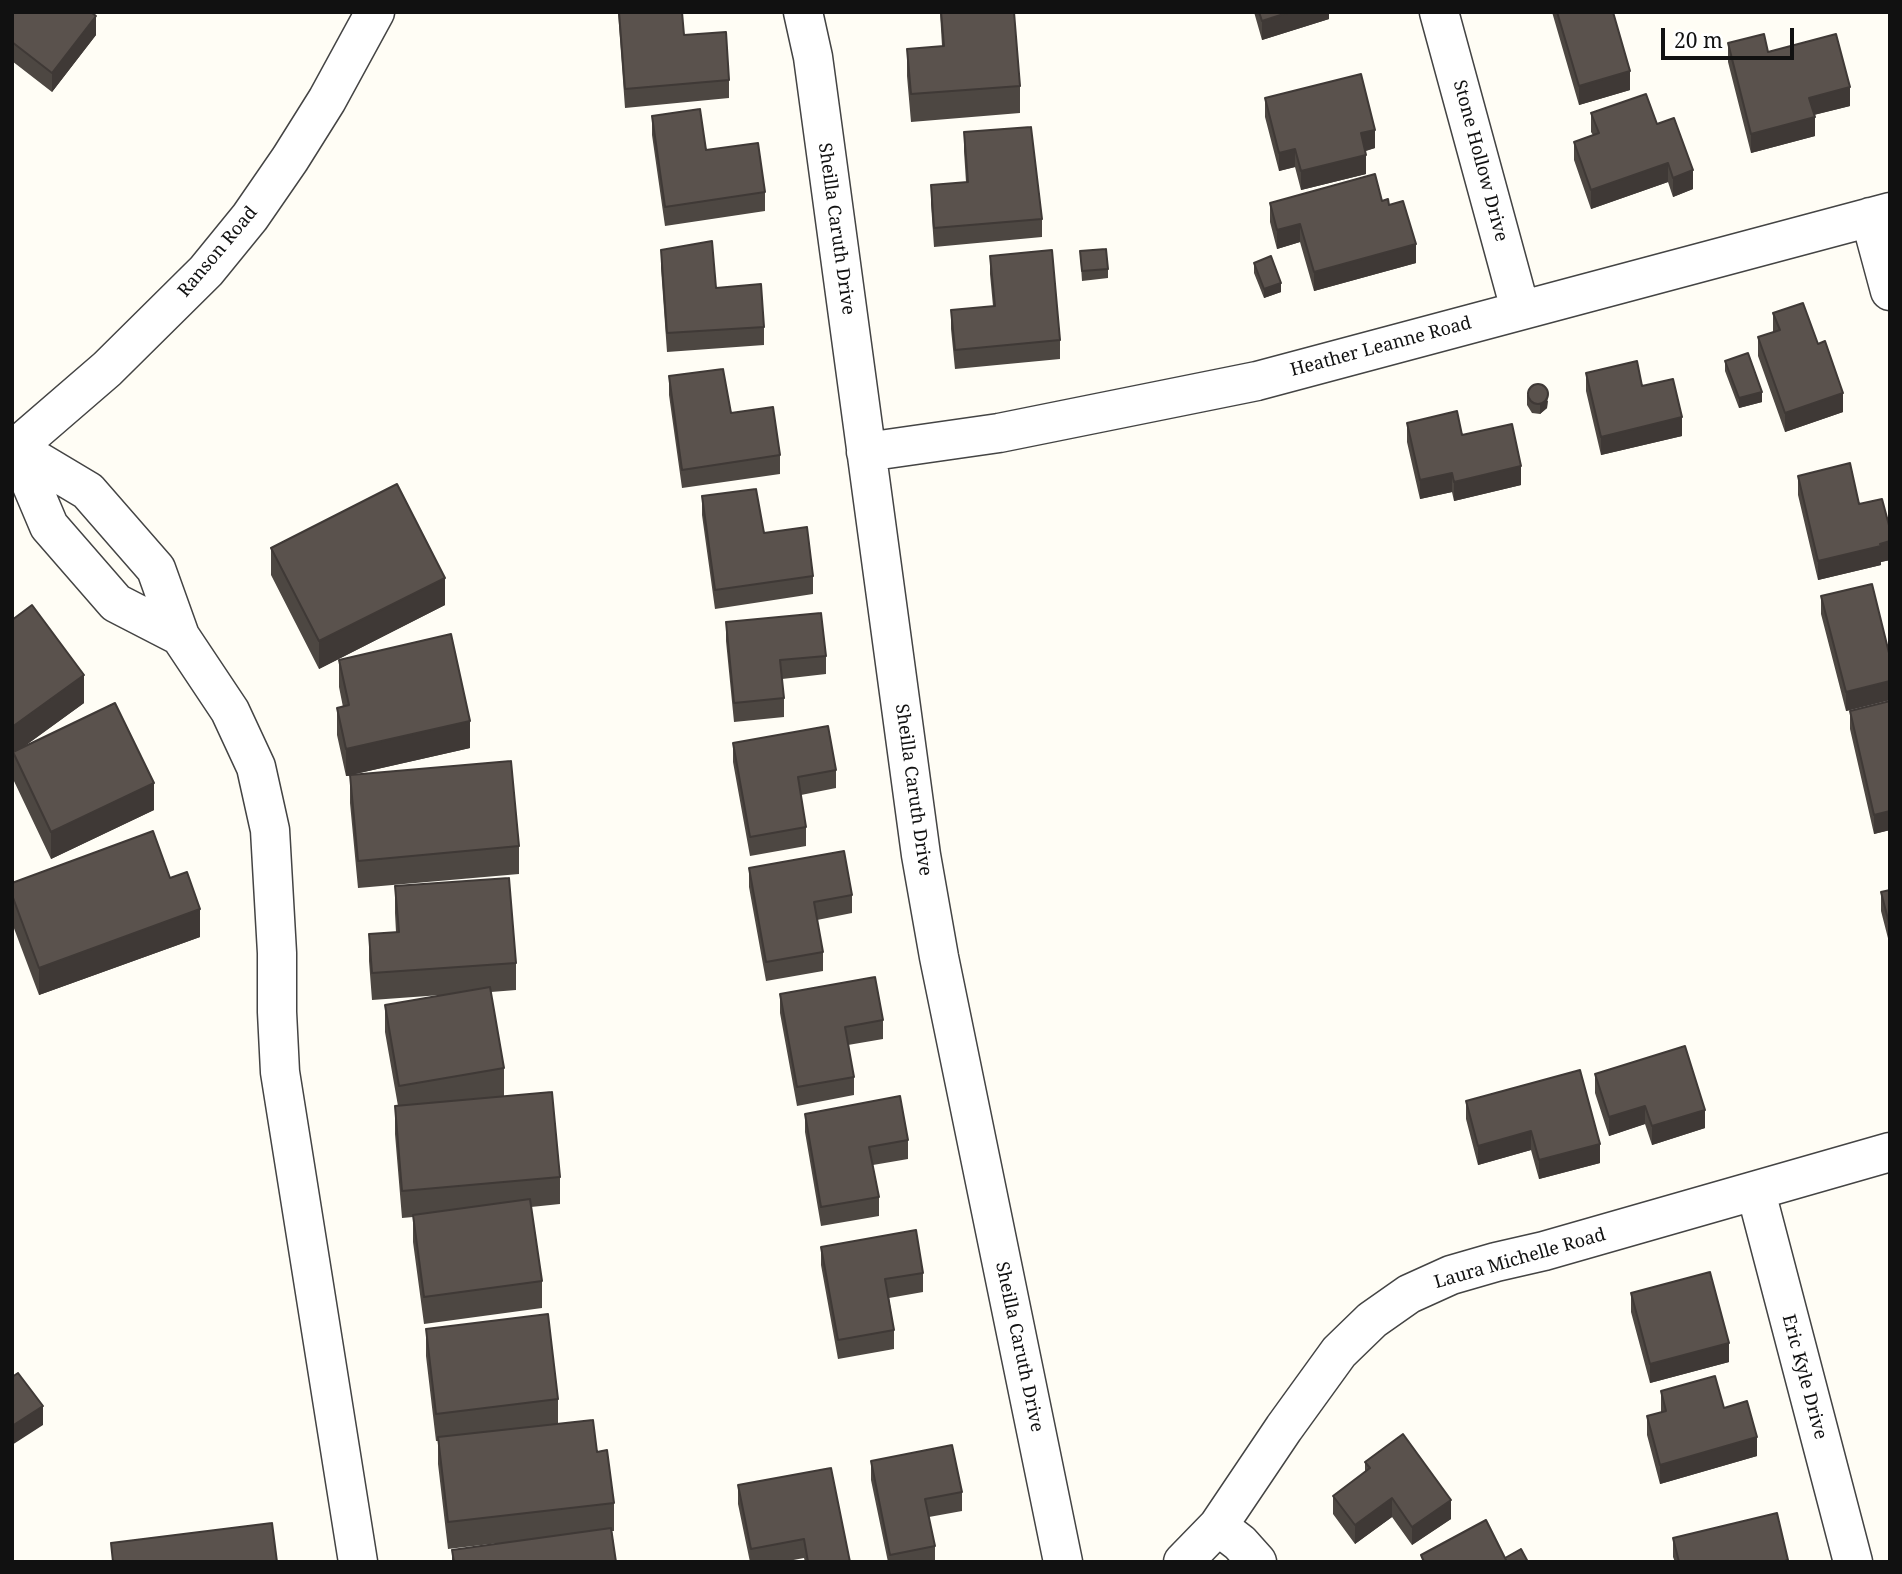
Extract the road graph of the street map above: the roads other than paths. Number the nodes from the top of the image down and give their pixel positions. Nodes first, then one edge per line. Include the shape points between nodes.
1 (375, 12) edge
2 (803, 12) edge
3 (1438, 12) edge
4 (1880, 214) edge
5 (1890, 291) edge
6 (1520, 309) junction
7 (14, 450) edge
8 (866, 452) junction
9 (180, 636) junction
10 (1890, 1152) edge
11 (1756, 1192) junction
12 (1218, 1526) junction
13 (358, 1562) edge
14 (1063, 1562) edge
15 (1183, 1562) edge
16 (1257, 1562) edge
17 (1853, 1562) edge

1 - 7 street, Ranson Road via 290,159 206,271 107,369
2 - 8 street, Sheilla Caruth Drive via 813,57
3 - 6 street, Stone Hollow Drive
4 - 5 street
4 - 6 street, Heather Leanne Road
6 - 8 street, Heather Leanne Road via 1257,381 999,433
7 - 9 street via 49,526 116,603
7 - 9 street via 88,491 156,569
8 - 14 street, Sheilla Caruth Drive via 920,855
9 - 13 street via 230,711 246,745 256,767 270,830 279,1072
10 - 11 street, Laura Michelle Road
11 - 12 street, Laura Michelle Road via 1451,1275 1409,1293 1339,1352
11 - 17 street, Eric Kyle Drive
12 - 15 street, Laura Michelle Road
12 - 16 street

